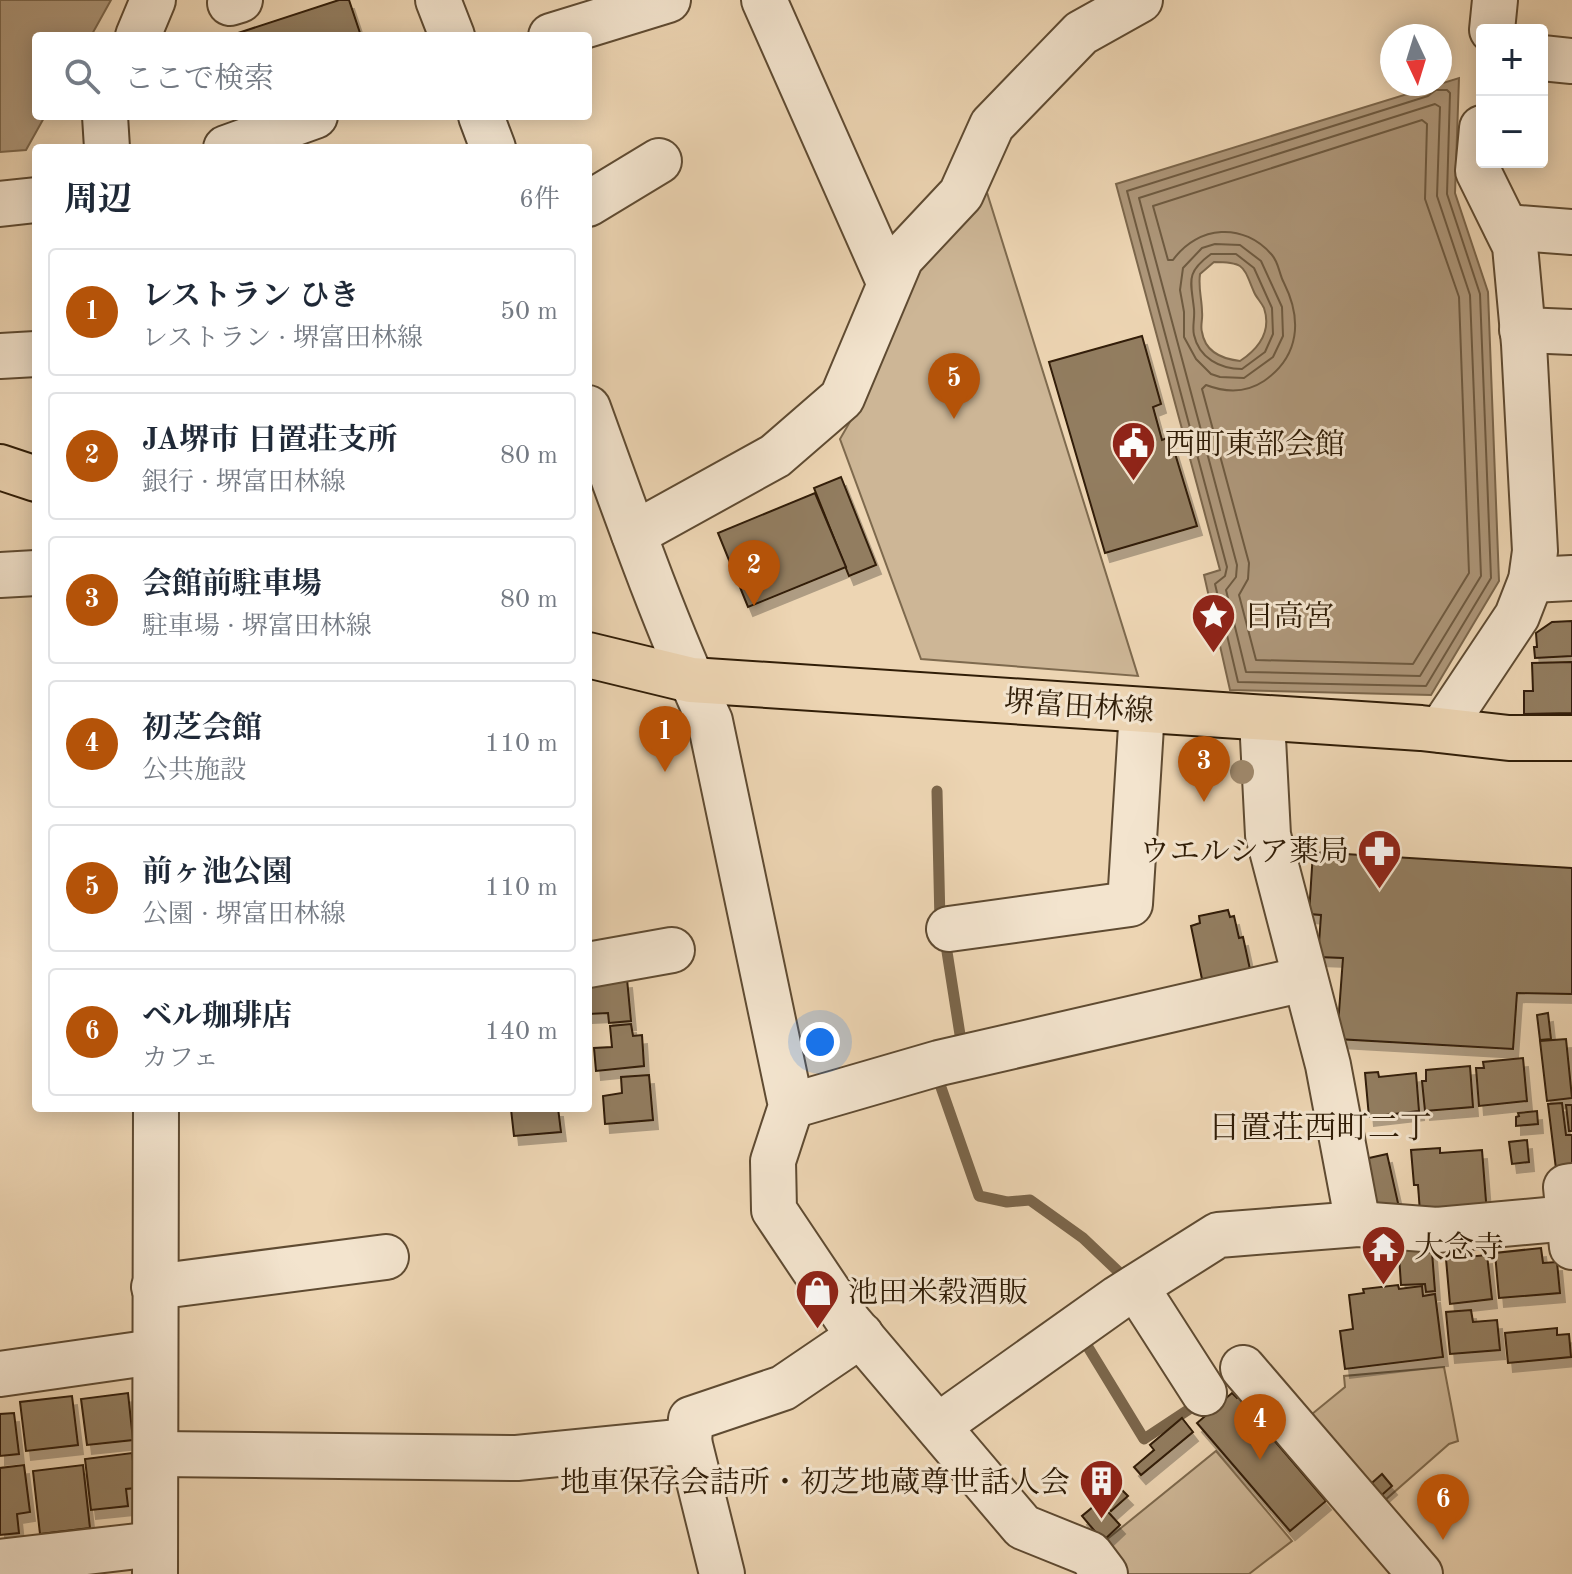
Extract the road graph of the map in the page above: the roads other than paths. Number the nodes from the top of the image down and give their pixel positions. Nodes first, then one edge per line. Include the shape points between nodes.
1 (153, 0) edge
2 (438, 0) edge
3 (668, 0) edge
4 (764, 0) edge
5 (1140, 0) edge
6 (1495, 0) edge
7 (1493, 24) edge
8 (140, 32) edge
9 (450, 32) edge
10 (564, 32) edge
11 (1548, 59) edge
12 (1572, 61) edge
13 (105, 120) edge
14 (304, 120) edge
15 (482, 120) edge
16 (107, 144) edge
17 (237, 144) edge
18 (492, 144) edge
19 (659, 161) dead end
20 (1478, 168) edge
21 (32, 200) edge
22 (592, 202) edge
23 (0, 204) edge
24 (1506, 227) junction
25 (1572, 232) edge
26 (889, 282) junction
27 (1522, 330) junction
28 (1572, 332) edge
29 (32, 354) edge
30 (0, 356) edge
31 (592, 419) edge
32 (0, 467) edge
33 (32, 478) edge
34 (634, 534) junction
35 (32, 573) edge
36 (0, 575) edge
37 (1551, 579) edge
38 (592, 656) edge
39 (691, 680) junction
40 (1142, 710) junction
41 (1262, 719) junction
42 (1427, 738) junction
43 (1572, 738) edge
44 (949, 929) dead end
45 (672, 950) dead end
46 (592, 964) edge
47 (1304, 979) junction
48 (791, 1106) junction
49 (156, 1112) edge
50 (1571, 1217) edge
51 (1358, 1224) junction
52 (386, 1257) dead end
53 (154, 1287) junction
54 (1127, 1292) junction
55 (861, 1335) junction
56 (154, 1352) junction
57 (1243, 1368) dead end
58 (0, 1374) edge
59 (1204, 1393) dead end
60 (938, 1426) junction
61 (689, 1441) junction
62 (157, 1454) junction
63 (155, 1559) edge
64 (0, 1562) edge
65 (722, 1574) edge
66 (1105, 1574) edge
67 (1420, 1574) edge

1 - 8 street
2 - 9 street
3 - 10 street
4 - 26 street
5 - 26 street via 1081,33 992,125 961,194 901,258
6 - 7 street
11 - 12 street
13 - 16 street
14 - 17 street
15 - 18 street
19 - 22 street
20 - 24 street
21 - 23 street
24 - 25 street
24 - 27 street via 1515,246
26 - 34 street via 842,398 775,456
27 - 28 street
27 - 37 street via 1535,551
29 - 30 street
31 - 34 street
32 - 33 main road
34 - 39 street
35 - 36 street
37 - 42 street via 1517,616
38 - 39 main road, 堺富田林線
39 - 40 main road, 堺富田林線
39 - 48 street via 710,721
40 - 41 main road, 堺富田林線
40 - 44 street via 1130,904
41 - 42 main road, 堺富田林線
41 - 47 street via 1272,794 1268,835
42 - 43 main road, 堺富田林線
45 - 46 street
47 - 48 street via 945,1062
47 - 51 street via 1328,1065
48 - 55 street via 773,1161 774,1210
49 - 53 street
50 - 51 street via 1437,1230
51 - 54 street via 1218,1235
52 - 53 street
53 - 56 street
54 - 59 street
54 - 60 street
55 - 60 street
55 - 61 street via 783,1388 691,1419
56 - 58 street
56 - 62 street
57 - 67 street
60 - 66 street via 1023,1527 1090,1554
61 - 62 street via 517,1458
61 - 65 street
62 - 63 street
63 - 64 street

